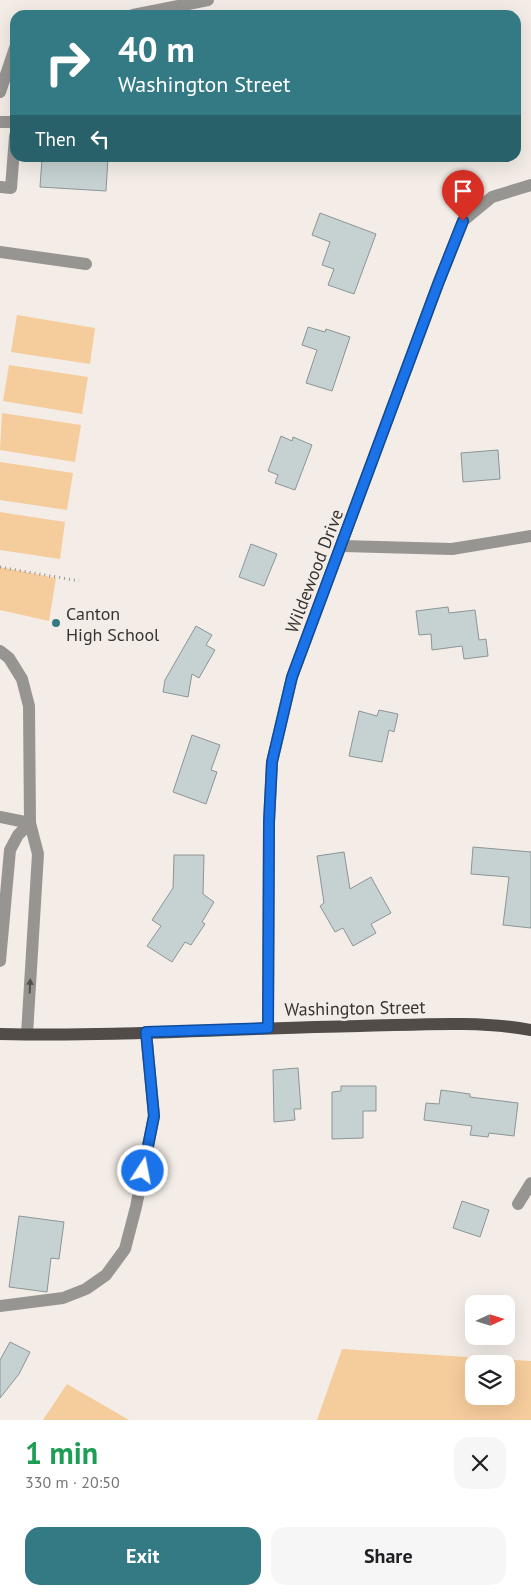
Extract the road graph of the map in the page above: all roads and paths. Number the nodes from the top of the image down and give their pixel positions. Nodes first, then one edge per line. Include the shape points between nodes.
1 (204, 1) edge
2 (159, 10) edge
3 (10, 63) edge
4 (0, 92) edge
5 (13, 162) edge
6 (531, 185) edge
7 (0, 187) edge
8 (0, 252) edge
9 (86, 264) dead end
10 (531, 536) edge
11 (343, 546) junction
12 (0, 567) edge
13 (79, 581) dead end
14 (0, 651) edge
15 (0, 817) edge
16 (30, 823) junction
17 (0, 961) edge
18 (268, 1028) junction
19 (531, 1030) edge
20 (146, 1032) junction
21 (0, 1034) edge
22 (27, 1034) junction
23 (531, 1183) edge
24 (518, 1204) dead end
25 (0, 1306) edge

1 - 2 street
3 - 4 street
5 - 7 street via 11,188
6 - 11 street, Wildewood Drive via 492,197 463,221
8 - 9 street
10 - 11 street via 452,549
11 - 18 street, Wildewood Drive via 292,677 272,762
12 - 13 path
14 - 16 street via 9,658 22,678 29,706
15 - 16 street
16 - 17 street via 10,850
22 -> 16 street via 38,854
18 - 19 main road, Washington Street via 433,1024
18 - 20 main road, Washington Street
20 - 22 main road, Washington Street
20 - 25 street via 154,1116 125,1249 106,1275 86,1289 63,1298
21 - 22 main road, Washington Street
23 - 24 street

